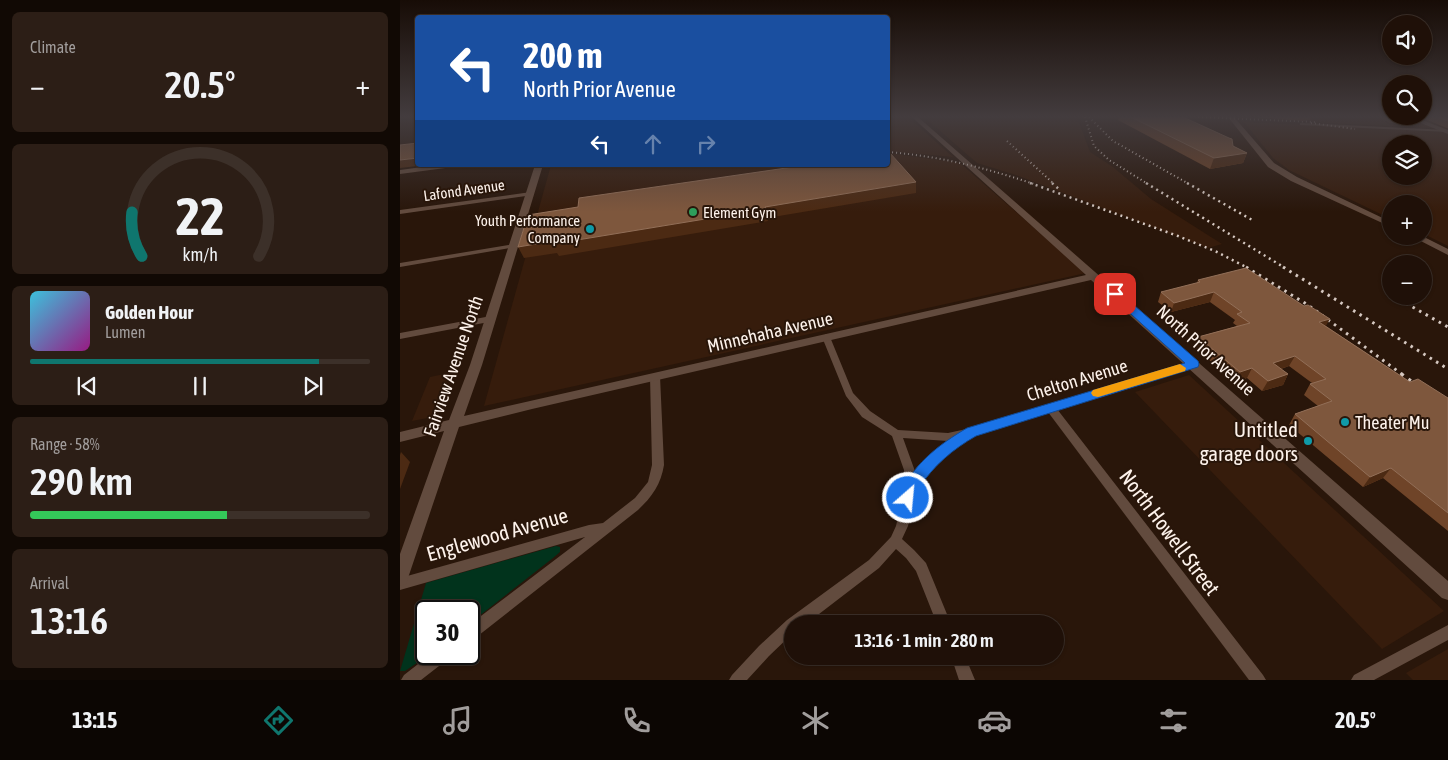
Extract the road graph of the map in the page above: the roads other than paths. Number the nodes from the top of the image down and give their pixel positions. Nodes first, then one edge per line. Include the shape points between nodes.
1 (951, 149) edge
2 (1256, 149) edge
3 (438, 167) edge
4 (538, 167) edge
5 (400, 172) edge
6 (530, 194) junction
7 (400, 212) edge
8 (1382, 221) edge
9 (1432, 244) edge
10 (514, 246) junction
11 (1448, 252) edge
12 (400, 264) edge
13 (1094, 276) junction
14 (491, 319) junction
15 (400, 336) edge
16 (826, 337) junction
17 (1193, 364) junction
18 (655, 376) junction
19 (1050, 408) junction
20 (454, 424) junction
21 (971, 432) junction
22 (896, 434) junction
23 (400, 437) edge
24 (911, 488) junction
25 (605, 528) junction
26 (895, 542) junction
27 (400, 578) edge
28 (400, 584) edge
29 (1448, 592) edge
30 (805, 615) edge
31 (940, 615) edge
32 (480, 625) edge
33 (784, 632) edge
34 (1448, 632) edge
35 (429, 665) edge
36 (961, 665) edge
37 (409, 680) edge
38 (737, 680) edge
39 (967, 680) edge
40 (1258, 680) edge
41 (1360, 680) edge

1 - 13 street, North Prior Avenue
2 - 8 street via 1276,168
3 - 5 street
4 - 6 street, Fairview Avenue North
6 - 7 street, Lafond Avenue
6 - 10 street, Fairview Avenue North
9 - 11 street
10 - 12 street
10 - 14 street, Fairview Avenue North
13 - 16 street, Minnehaha Avenue
13 - 17 street, North Prior Avenue
14 - 15 street
14 - 20 street, Fairview Avenue North
16 - 18 street, Minnehaha Avenue
16 - 22 street via 855,403
17 - 19 street, Chelton Avenue
17 - 29 street, North Prior Avenue
18 - 20 street, Minnehaha Avenue
18 - 25 street, Englewood Avenue via 657,478 644,497
19 - 21 street, Chelton Avenue
19 - 40 street, North Howell Street
20 - 23 street, Minnehaha Avenue
20 - 27 street, Fairview Avenue North
21 - 22 street, Chelton Avenue via 948,436
21 - 24 street, Chelton Avenue via 937,456
22 - 24 street via 910,470
24 - 26 street
25 - 28 street, Englewood Avenue
25 - 32 street, Englewood Avenue
26 - 30 street via 874,564
26 - 31 street via 921,567
33 - 38 street
34 - 41 street
35 - 37 street
36 - 39 street

